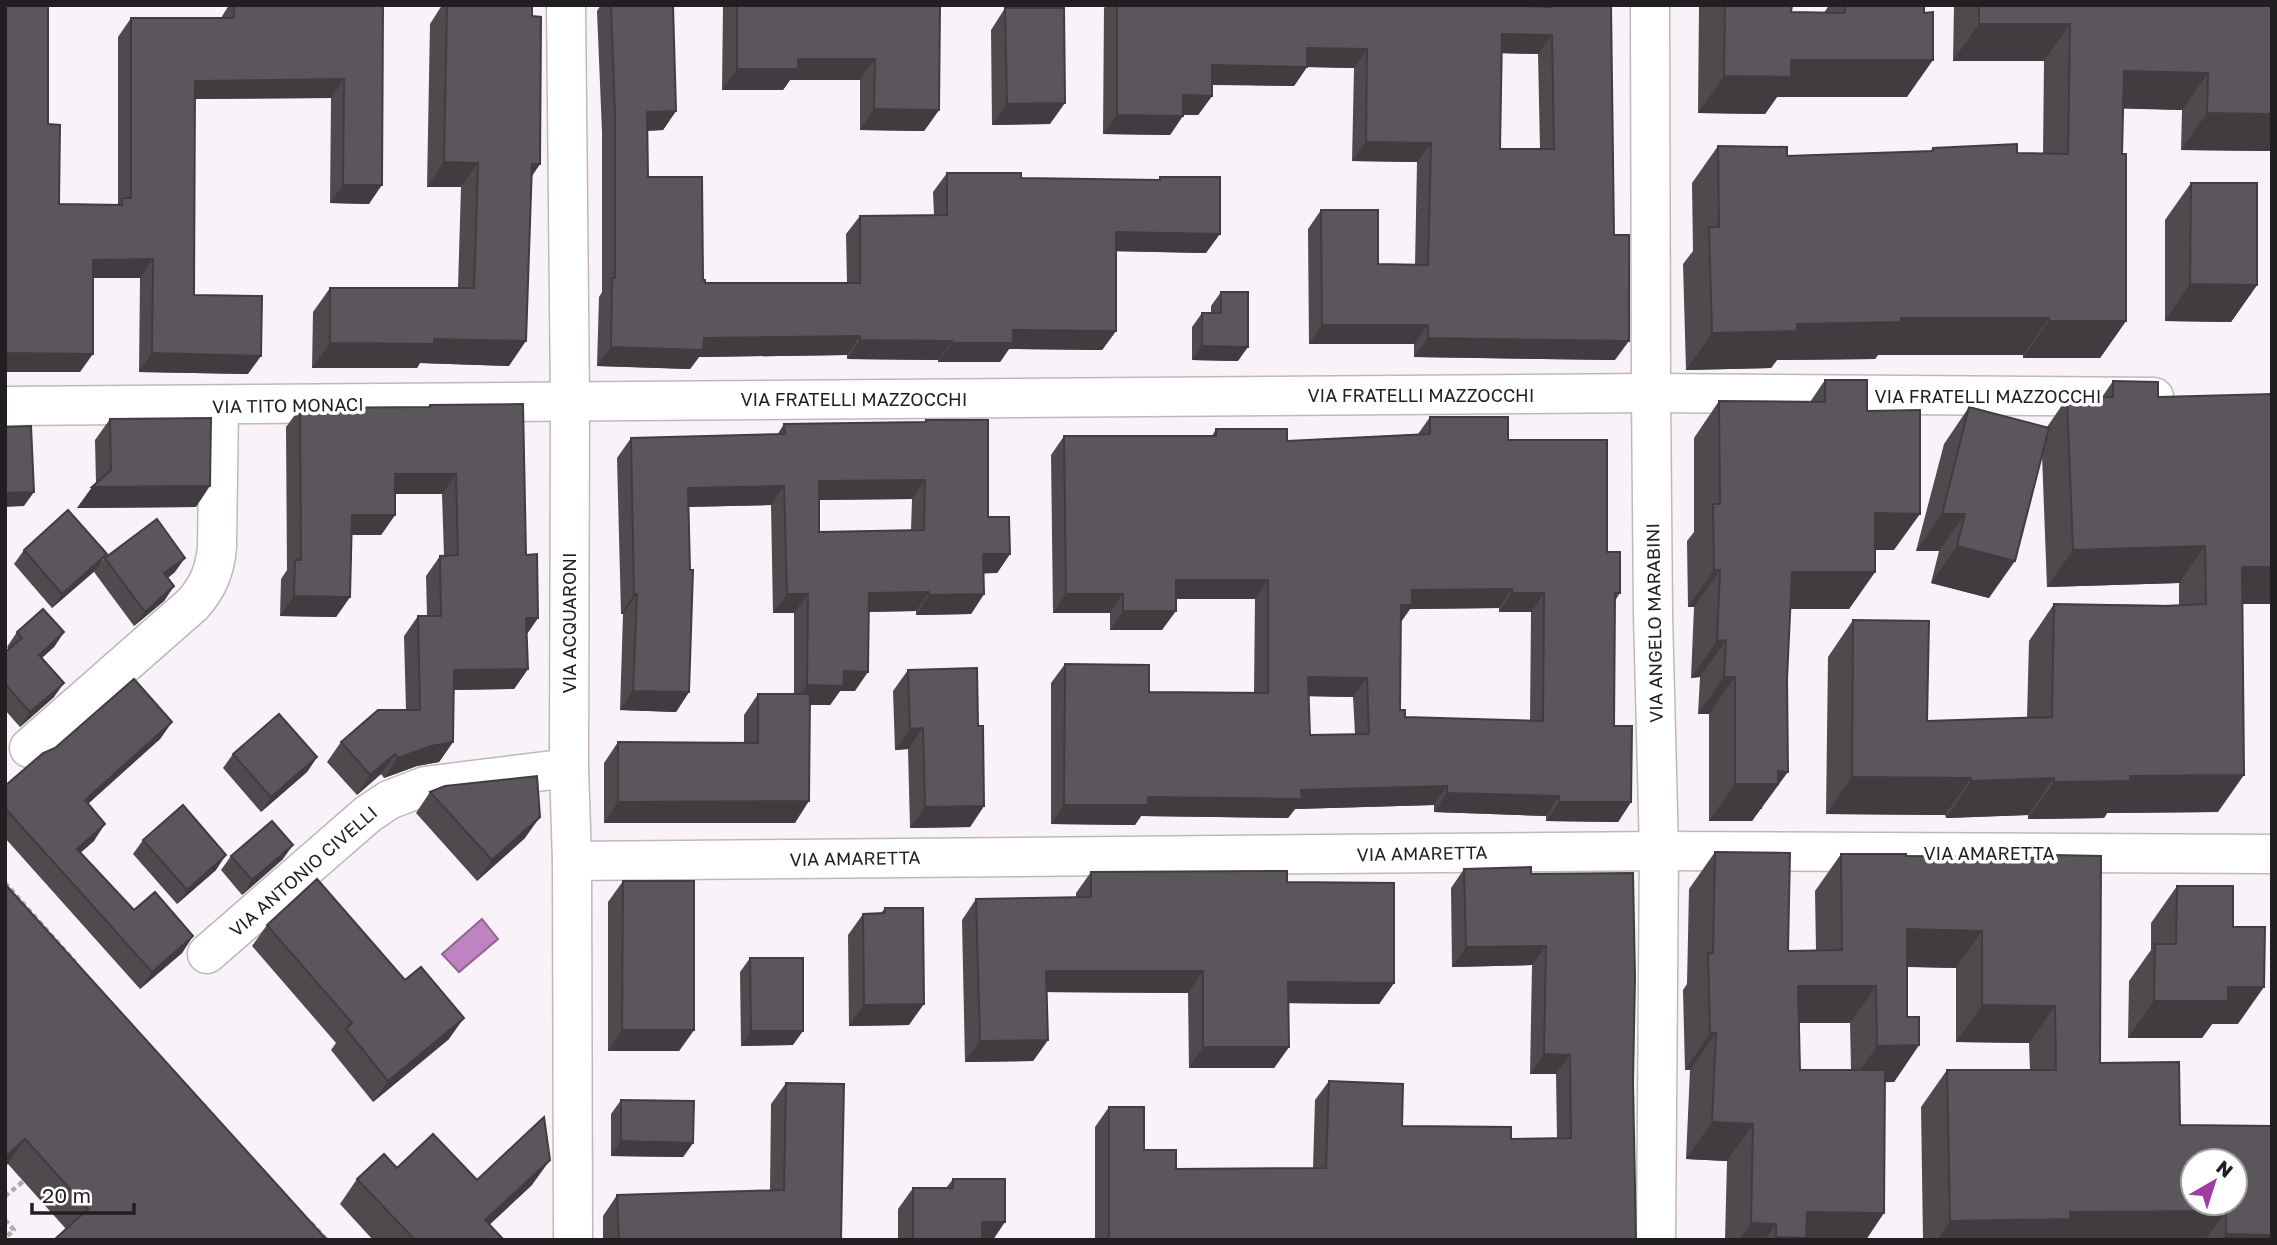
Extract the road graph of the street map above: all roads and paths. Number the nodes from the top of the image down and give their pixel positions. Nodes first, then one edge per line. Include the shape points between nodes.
1 (566, 5) edge
2 (1650, 5) edge
3 (1651, 393) junction
4 (2189, 397) edge
5 (570, 402) junction
6 (219, 405) junction
7 (5, 406) edge
8 (29, 748) dead end
9 (569, 768) junction
10 (1659, 851) junction
11 (2272, 854) edge
12 (572, 861) junction
13 (5, 883) edge
14 (207, 954) dead end
15 (76, 962) edge
16 (29, 1176) dead end
17 (5, 1196) edge
18 (5, 1220) edge
19 (309, 1220) edge
20 (5, 1238) edge
21 (327, 1240) edge
22 (573, 1240) edge
23 (1656, 1240) edge

1 - 5 street, VIA ACQUARONI
2 - 3 street, VIA ANGELO MARABINI
3 - 4 street, VIA FRATELLI MAZZOCCHI
3 - 5 street, VIA FRATELLI MAZZOCCHI
3 - 10 street, VIA ANGELO MARABINI
5 - 6 street, VIA TITO MONACI
5 - 9 street, VIA ACQUARONI
6 - 7 street, VIA TITO MONACI
6 - 8 street via 217,547 205,588
9 - 12 street, VIA ACQUARONI
9 - 14 street, VIA ANTONIO CIVELLI via 425,786 389,800
10 - 11 street, VIA AMARETTA
10 - 12 street, VIA AMARETTA
10 - 23 street, VIA ANGELO MARABINI
12 - 22 street, VIA ACQUARONI
13 - 15 path
16 - 17 path, bridge
18 - 20 path via 14,1230
19 - 21 path

